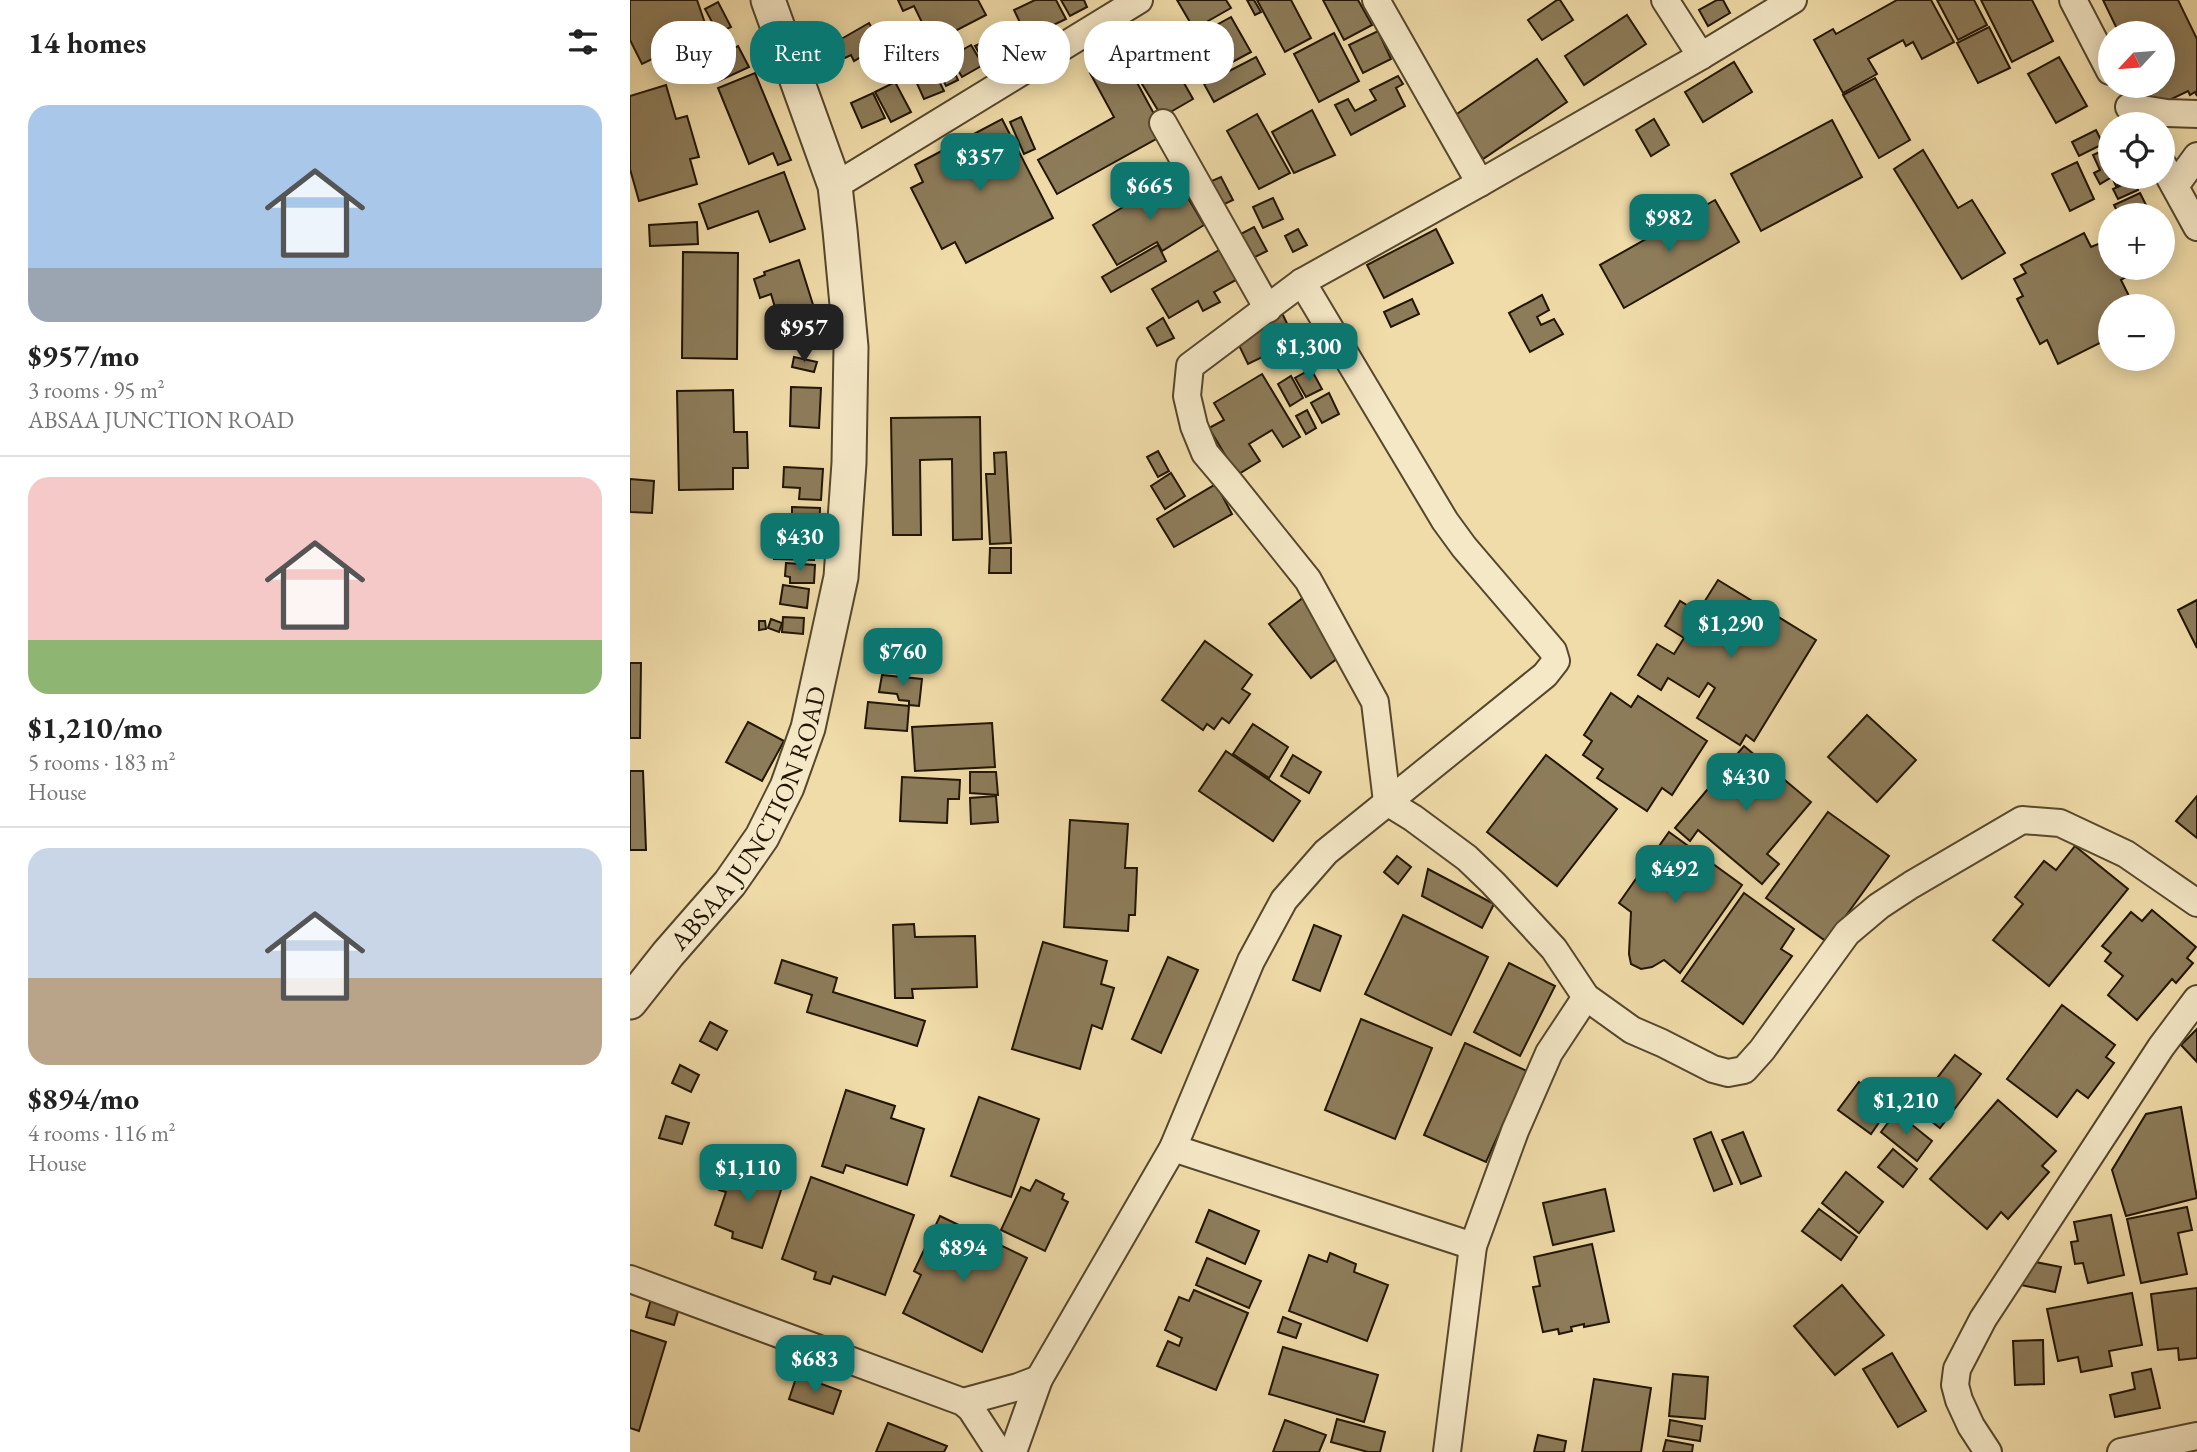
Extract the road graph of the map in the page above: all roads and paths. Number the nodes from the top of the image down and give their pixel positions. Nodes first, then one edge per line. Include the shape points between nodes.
1 (768, 0) edge
2 (1139, 0) edge
3 (1376, 0) edge
4 (1665, 0) edge
5 (1793, 0) edge
6 (2073, 0) edge
7 (2098, 49) edge
8 (1701, 56) junction
9 (2129, 106) edge
10 (2197, 114) edge
11 (1163, 123) dead end
12 (2197, 156) edge
13 (2175, 171) edge
14 (1480, 183) junction
15 (835, 186) junction
16 (2175, 186) edge
17 (2197, 227) edge
18 (1302, 282) junction
19 (1268, 309) junction
20 (1387, 802) junction
21 (2197, 903) edge
22 (1586, 997) junction
23 (2197, 999) edge
24 (630, 1002) edge
25 (1173, 1148) junction
26 (1473, 1246) junction
27 (630, 1279) edge
28 (1039, 1379) junction
29 (963, 1402) junction
30 (2197, 1436) edge
31 (999, 1452) edge
32 (1013, 1452) edge
33 (1447, 1452) edge
34 (1988, 1452) edge
35 (2121, 1452) edge

1 - 15 street, ABSAA JUNCTION ROAD
2 - 15 street
3 - 14 street
4 - 8 street
5 - 8 street
6 - 7 street
8 - 14 street
9 - 10 street
11 - 19 street
12 - 13 street
14 - 18 street
15 - 24 street, ABSAA JUNCTION ROAD via 851,347 849,463 841,577 808,728 787,787 762,836 730,884
16 - 17 street
18 - 19 street
18 - 20 street via 1445,521 1553,651 1556,661 1545,675
19 - 20 street via 1190,366 1187,396 1205,453 1308,580 1375,702
20 - 22 street via 1467,858 1493,883 1554,949
20 - 25 street via 1326,852 1284,900 1251,961
21 - 22 street via 2126,854 2060,822 2022,820 1900,892 1847,933 1744,1070 1728,1073 1713,1069 1632,1030
22 - 26 street via 1549,1053
23 - 34 street via 2161,1046 2005,1284 1957,1369 1959,1401
25 - 26 street
25 - 28 street
26 - 33 street
27 - 29 street
28 - 29 street
28 - 32 street
29 - 31 street
30 - 35 street

